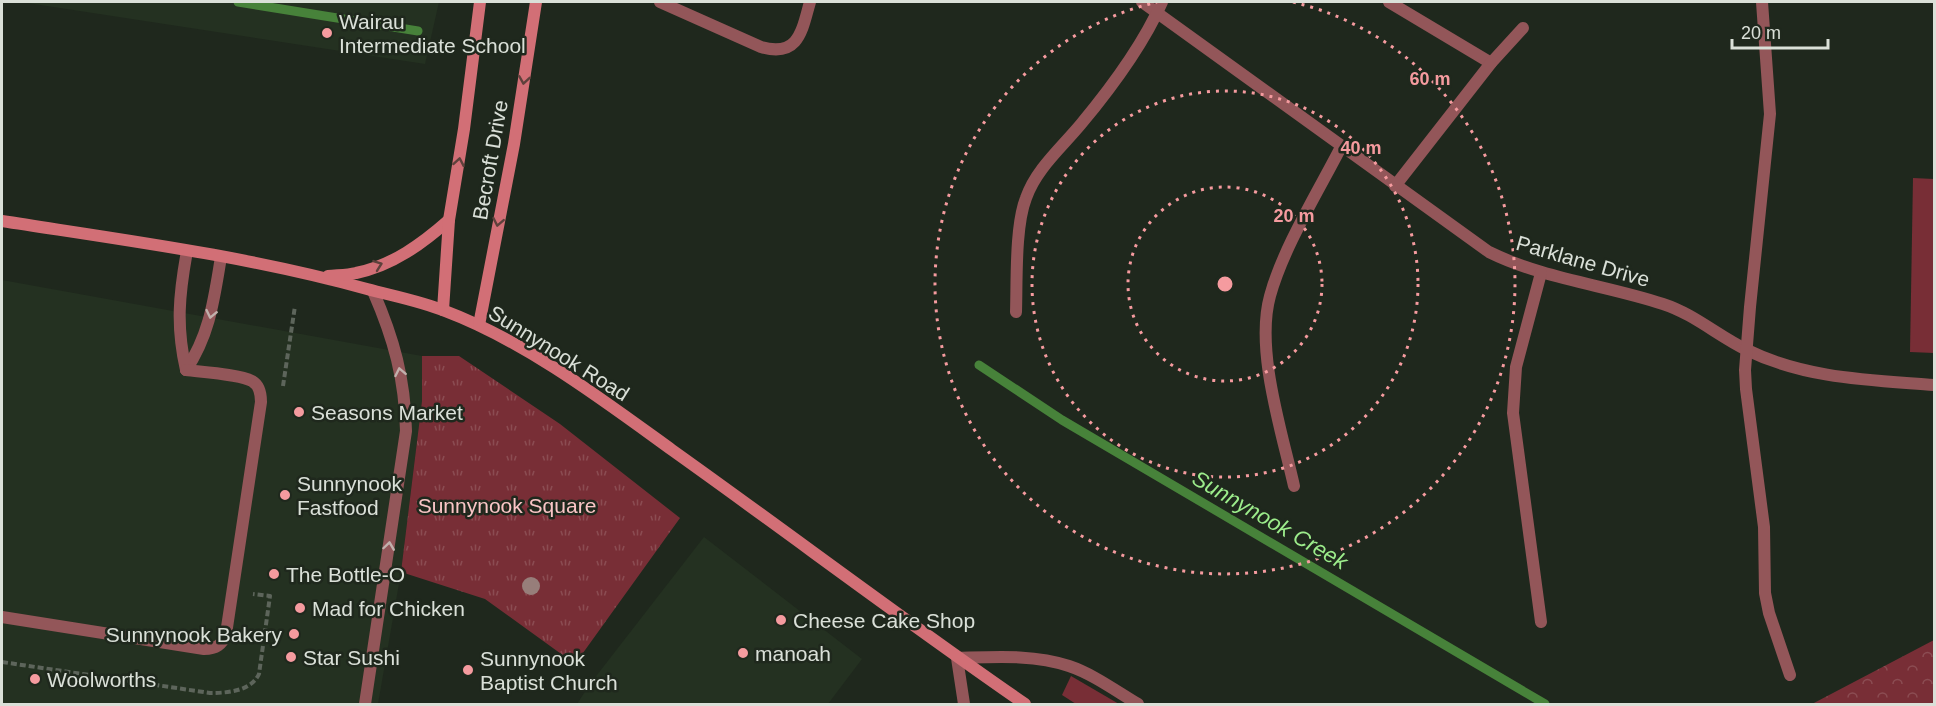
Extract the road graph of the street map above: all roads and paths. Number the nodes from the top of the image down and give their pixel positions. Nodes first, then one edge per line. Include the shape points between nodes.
1 (480, 2) edge
2 (536, 2) edge
3 (660, 2) edge
4 (810, 2) edge
5 (1142, 2) edge
6 (1389, 2) edge
7 (1762, 2) edge
8 (1160, 7) edge
9 (1523, 28) dead end
10 (1491, 63) junction
11 (1341, 147) junction
12 (1395, 186) junction
13 (449, 220) junction
14 (2, 221) edge
15 (187, 251) junction
16 (221, 257) junction
17 (1541, 273) junction
18 (321, 277) junction
19 (373, 291) junction
20 (443, 310) junction
21 (1016, 312) dead end
22 (479, 325) junction
23 (1747, 350) junction
24 (186, 370) junction
25 (1935, 385) edge
26 (1294, 486) dead end
27 (2, 618) edge
28 (1541, 622) dead end
29 (957, 658) junction
30 (1790, 675) dead end
31 (365, 705) edge
32 (964, 705) edge
33 (1025, 705) edge
34 (1138, 705) edge

13 -> 1 main road, Becroft Drive
2 -> 22 main road, Becroft Drive via 514,144
3 - 4 street via 777,51 797,40
5 - 8 street, Parklane Drive
6 - 10 street
7 - 23 street via 1770,114
8 - 11 street, Parklane Drive
8 - 21 street via 1140,44 1028,193 1020,227
9 - 10 street
10 - 12 street
11 - 12 street, Parklane Drive
11 - 26 street via 1288,250 1269,297 1266,322 1270,379
12 - 17 street, Parklane Drive via 1489,252
18 -> 13 main road via 357,273 389,261
13 - 20 main road, Becroft Drive
14 - 15 main road, Sunnynook Road
15 - 16 main road, Sunnynook Road
15 - 24 street via 179,317
16 - 18 main road, Sunnynook Road
16 -> 24 street via 210,321
17 - 23 street, Parklane Drive via 1663,304 1686,313
17 - 28 street via 1516,367 1513,413
18 - 19 main road, Sunnynook Road
19 - 20 main road, Sunnynook Road
31 -> 19 street via 406,431 405,399 394,345
20 - 22 main road, Sunnynook Road
22 - 29 main road, Sunnynook Road via 597,396
23 - 25 street, Parklane Drive via 1805,371
23 - 30 street via 1746,390 1764,527 1765,593
24 - 27 street via 243,378 253,381 261,392 223,641 212,649 204,649
29 - 32 street
29 - 33 main road, Sunnynook Road
29 - 34 street via 1044,660 1069,666

